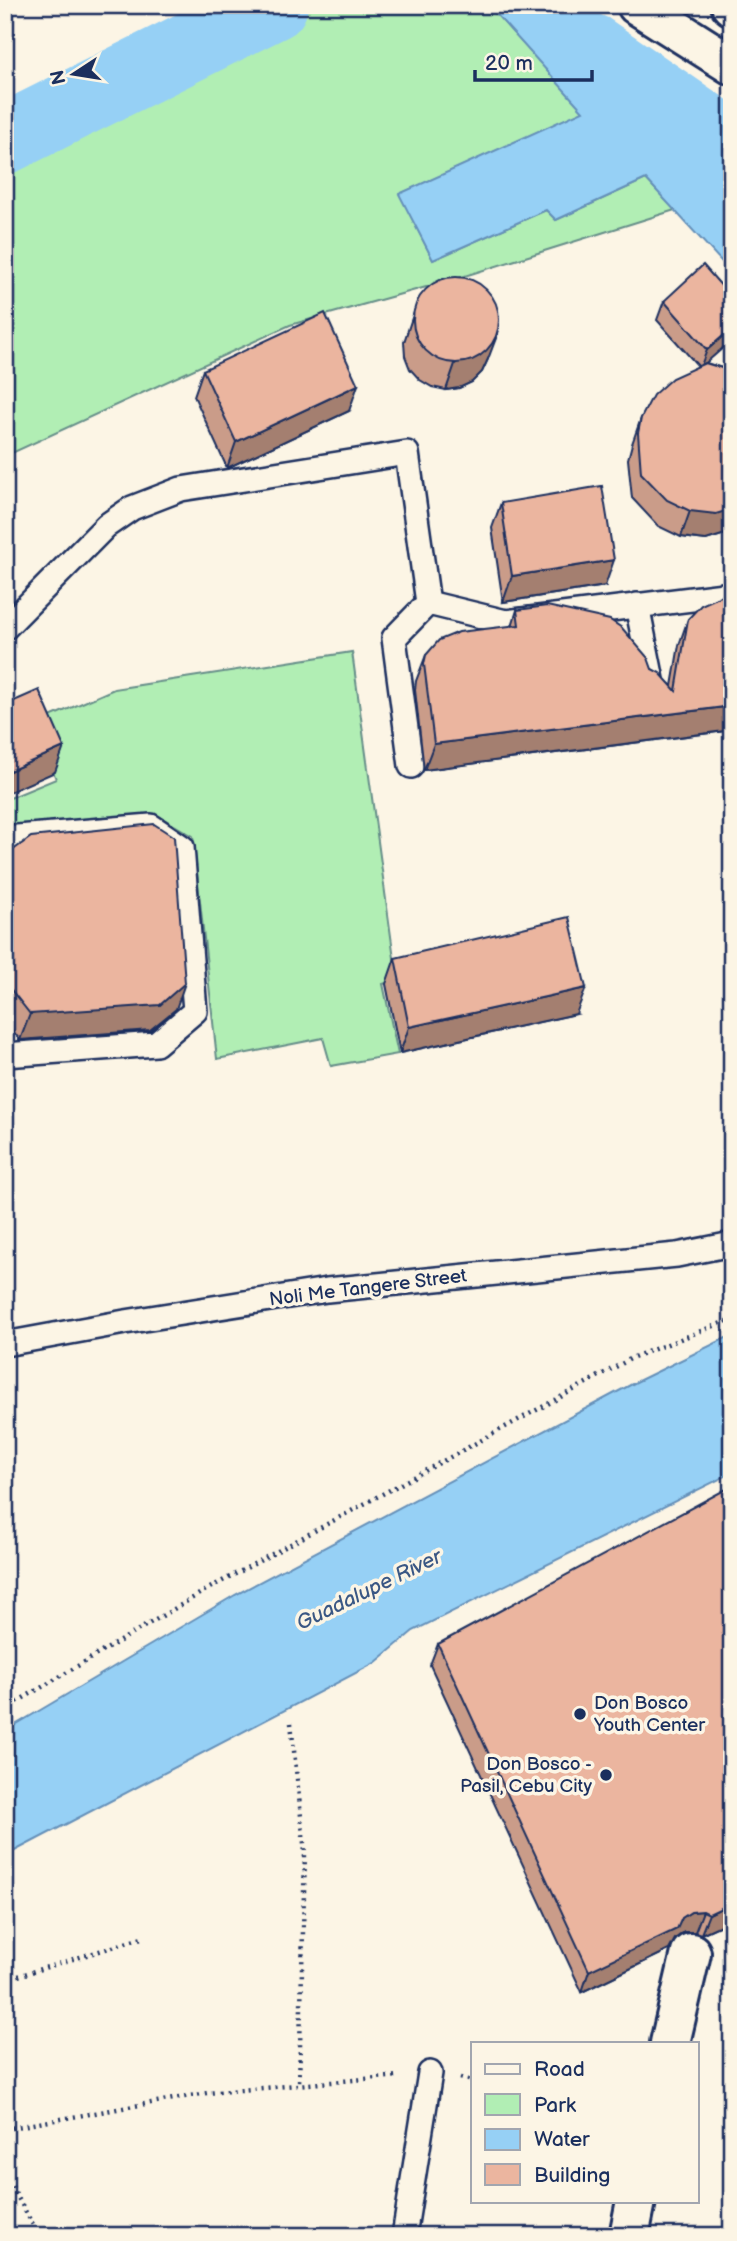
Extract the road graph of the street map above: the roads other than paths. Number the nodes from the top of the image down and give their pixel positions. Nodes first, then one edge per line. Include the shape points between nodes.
1 (637, 5) edge
2 (732, 65) edge
3 (732, 594) edge
4 (428, 603) junction
5 (637, 605) junction
6 (5, 628) edge
7 (653, 685) edge
8 (411, 766) dead end
9 (5, 838) edge
10 (5, 1055) edge
11 (732, 1244) edge
12 (5, 1344) edge
13 (691, 1953) dead end
14 (670, 2042) edge
15 (430, 2073) road end
16 (636, 2202) edge
17 (404, 2236) edge
18 (629, 2236) edge

1 - 2 main road
3 - 5 lane
4 - 5 lane via 506,622
4 - 6 lane via 407,453 181,489 132,508 106,526
4 - 8 lane via 394,638
5 - 7 lane
9 - 10 lane via 151,826 182,847 195,1011 156,1044
11 - 12 lane, Noli Me Tangere Street via 677,1255 327,1290
13 - 14 main road
15 - 17 lane
16 - 18 main road

